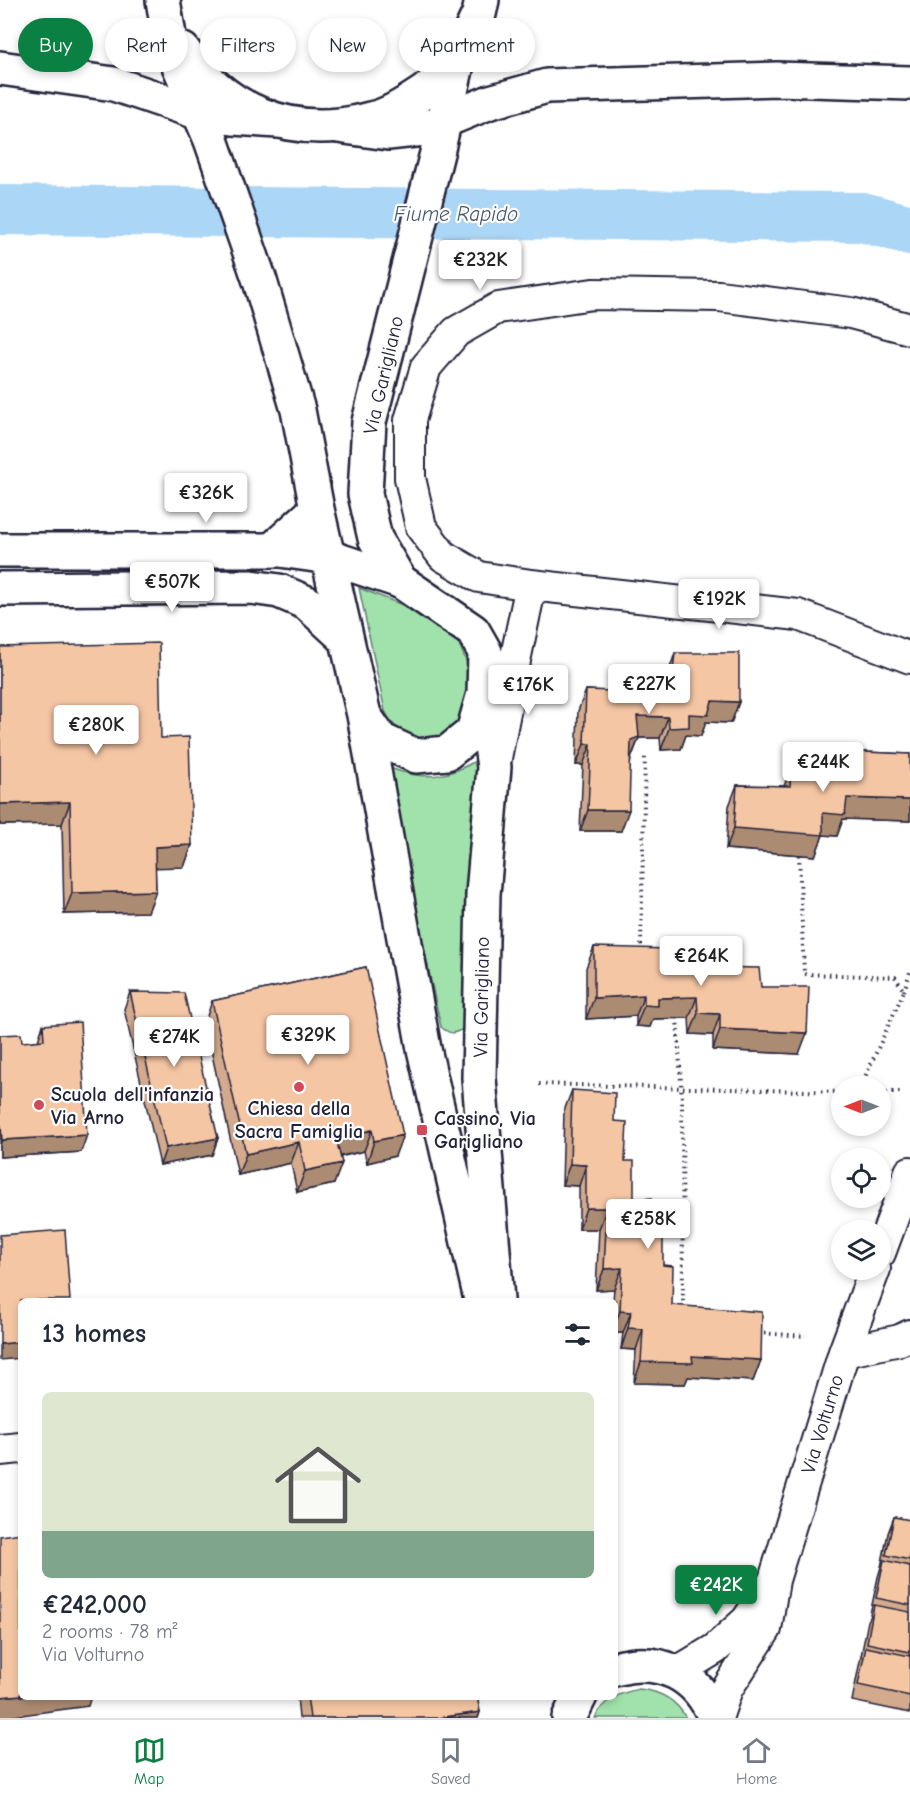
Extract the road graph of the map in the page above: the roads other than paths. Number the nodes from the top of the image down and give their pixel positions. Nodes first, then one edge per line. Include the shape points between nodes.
1 (482, 0) edge
2 (164, 7) edge
3 (477, 18) edge
4 (0, 68) edge
5 (444, 72) edge
6 (456, 72) edge
7 (910, 83) edge
8 (445, 120) junction
9 (278, 121) junction
10 (338, 126) junction
11 (206, 127) junction
12 (910, 329) edge
13 (317, 509) junction
14 (0, 550) edge
15 (272, 550) junction
16 (329, 558) junction
17 (399, 581) junction
18 (531, 585) junction
19 (0, 589) edge
20 (345, 638) junction
21 (516, 656) junction
22 (910, 658) edge
23 (484, 695) junction
24 (364, 715) junction
25 (494, 767) junction
26 (910, 1172) edge
27 (891, 1223) edge
28 (871, 1280) edge
29 (481, 1298) edge
30 (497, 1298) edge
31 (910, 1335) edge
32 (844, 1352) junction
33 (18, 1448) edge
34 (0, 1450) edge
35 (774, 1580) junction
36 (619, 1664) edge
37 (677, 1672) junction
38 (716, 1718) edge

1 - 3 main road
2 - 9 main road via 179,43 197,70 221,92
2 - 11 main road, Via Garigliano via 171,47
4 - 11 main road via 114,84
5 - 10 main road via 426,91 385,115
6 - 8 main road, Via Garigliano
7 - 8 main road via 777,78 547,86
8 - 10 main road via 424,129 388,133
8 - 17 main road, Via Garigliano via 369,422 365,494 375,538
9 - 10 main road
9 - 11 main road via 233,118
11 - 13 main road, Via Garigliano via 260,281 298,410
12 - 18 street via 851,313 719,296 593,294 498,308 456,332 426,367 410,420 410,478 421,527 443,556 479,577
13 - 15 main road
13 - 16 main road, Via Garigliano
14 - 15 main road
15 - 16 main road
16 - 17 main road
16 - 20 main road, Via Garigliano
17 - 23 main road, Via Garigliano via 473,632 485,652
18 - 21 street
18 - 22 street via 798,615
19 - 20 main road via 251,587 279,591 307,603
20 - 24 main road, Via Garigliano
21 - 23 street
21 - 25 street
23 - 24 main road, Via Garigliano via 473,732 447,753 416,756 381,740
23 - 25 main road, Via Garigliano
24 - 29 main road, Via Garigliano via 423,1049
25 - 30 main road, Via Garigliano via 483,894 479,1078
26 - 27 street
28 - 32 street, Via Volturno
31 - 32 street
32 - 35 street, Via Volturno
33 - 34 street
35 - 37 street, Via Volturno via 747,1620 716,1649
35 - 38 street, Via Volturno via 766,1629 727,1689
36 - 37 main road via 652,1665
37 - 38 main road via 701,1692

